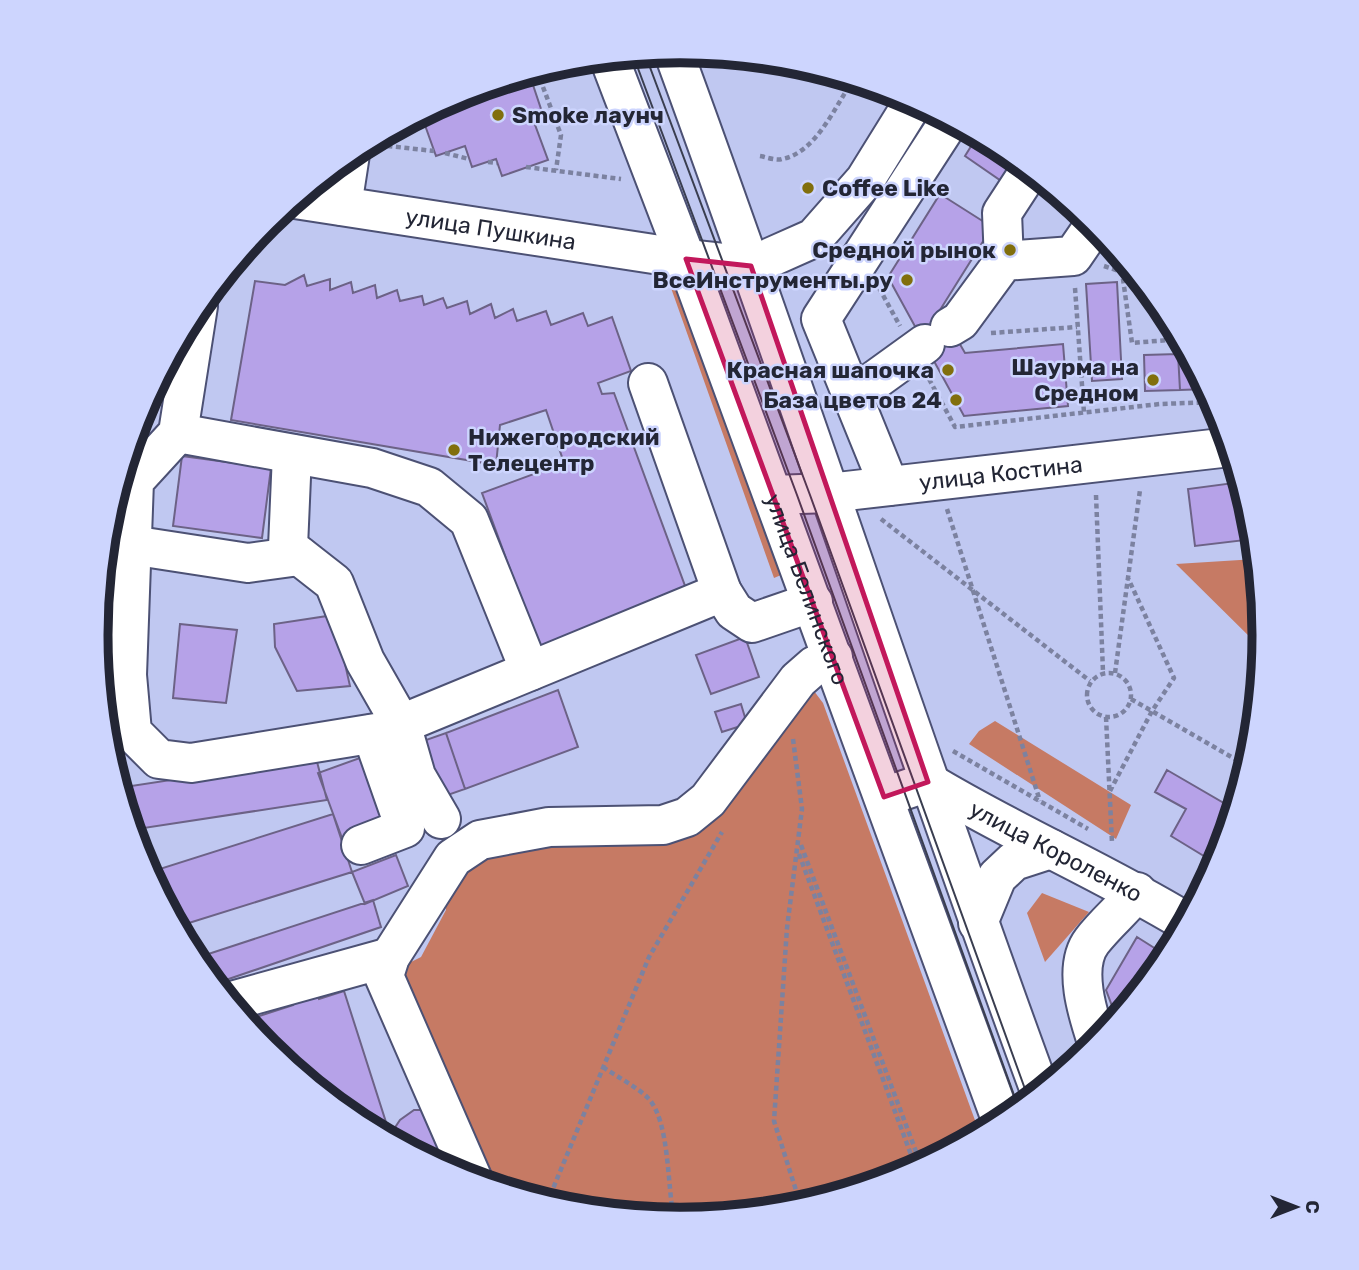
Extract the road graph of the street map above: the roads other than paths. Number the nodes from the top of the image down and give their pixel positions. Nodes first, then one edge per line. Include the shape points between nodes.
1 (677, 63) edge
2 (613, 67) edge
3 (908, 111) edge
4 (944, 129) edge
5 (348, 169) edge
6 (1024, 178) edge
7 (307, 201) edge
8 (342, 206) junction
9 (1088, 235) edge
10 (686, 259) junction
11 (1004, 261) junction
12 (751, 265) junction
13 (194, 334) edge
14 (648, 383) dead end
15 (853, 396) junction
16 (178, 433) junction
17 (1220, 449) edge
18 (292, 454) junction
19 (829, 493) junction
20 (773, 495) junction
21 (888, 500) junction
22 (131, 545) junction
23 (299, 556) junction
24 (722, 592) junction
25 (813, 602) junction
26 (833, 657) junction
27 (530, 671) junction
28 (386, 729) junction
29 (928, 782) junction
30 (884, 797) junction
31 (441, 819) dead end
32 (361, 845) dead end
33 (1051, 849) junction
34 (1137, 892) junction
35 (1177, 917) edge
36 (978, 923) junction
37 (390, 957) junction
38 (239, 999) edge
39 (1093, 1030) edge
40 (1037, 1082) edge
41 (998, 1110) edge
42 (467, 1165) edge

1 - 12 main road
2 - 10 main road, улица Белинского
3 - 12 main road via 865,180 814,238
4 - 15 main road via 821,319
5 - 8 main road
6 - 11 main road via 1002,213
7 - 8 main road, улица Пушкина
8 - 10 main road, улица Пушкина
9 - 11 main road via 1073,256
10 - 12 main road, улица Пушкина
10 - 20 main road, улица Белинского
11 - 15 main road via 938,335
12 - 19 main road
13 - 16 main road
14 - 24 main road
15 - 21 main road
16 - 18 main road
16 - 22 main road via 134,481
17 - 21 main road, улица Костина
18 - 23 main road via 288,547
18 - 27 main road via 372,468 429,487 469,520
19 - 20 main road, улица Костина
19 - 21 main road, улица Костина
19 - 29 main road
20 - 25 main road, улица Белинского
22 - 23 main road via 248,563
22 - 28 main road via 127,675 132,732 159,759 191,763
23 - 28 main road via 334,583
24 - 25 main road via 734,611 752,623
24 - 27 main road
25 - 26 main road, улица Белинского
26 - 30 main road, улица Белинского
26 - 37 main road via 814,666 784,697 708,800 687,817 663,825 549,827 480,840 453,858
27 - 28 main road
28 - 31 main road
28 - 32 main road via 405,828
29 - 30 main road
29 - 33 main road, улица Короленко
29 - 36 main road
30 - 41 main road, улица Белинского
33 - 34 main road, улица Короленко
33 - 36 main road via 1014,861 998,877
34 - 35 main road, улица Короленко
34 - 39 main road via 1090,943 1083,974 1085,1008
36 - 40 main road
37 - 38 main road
37 - 42 main road via 384,976

